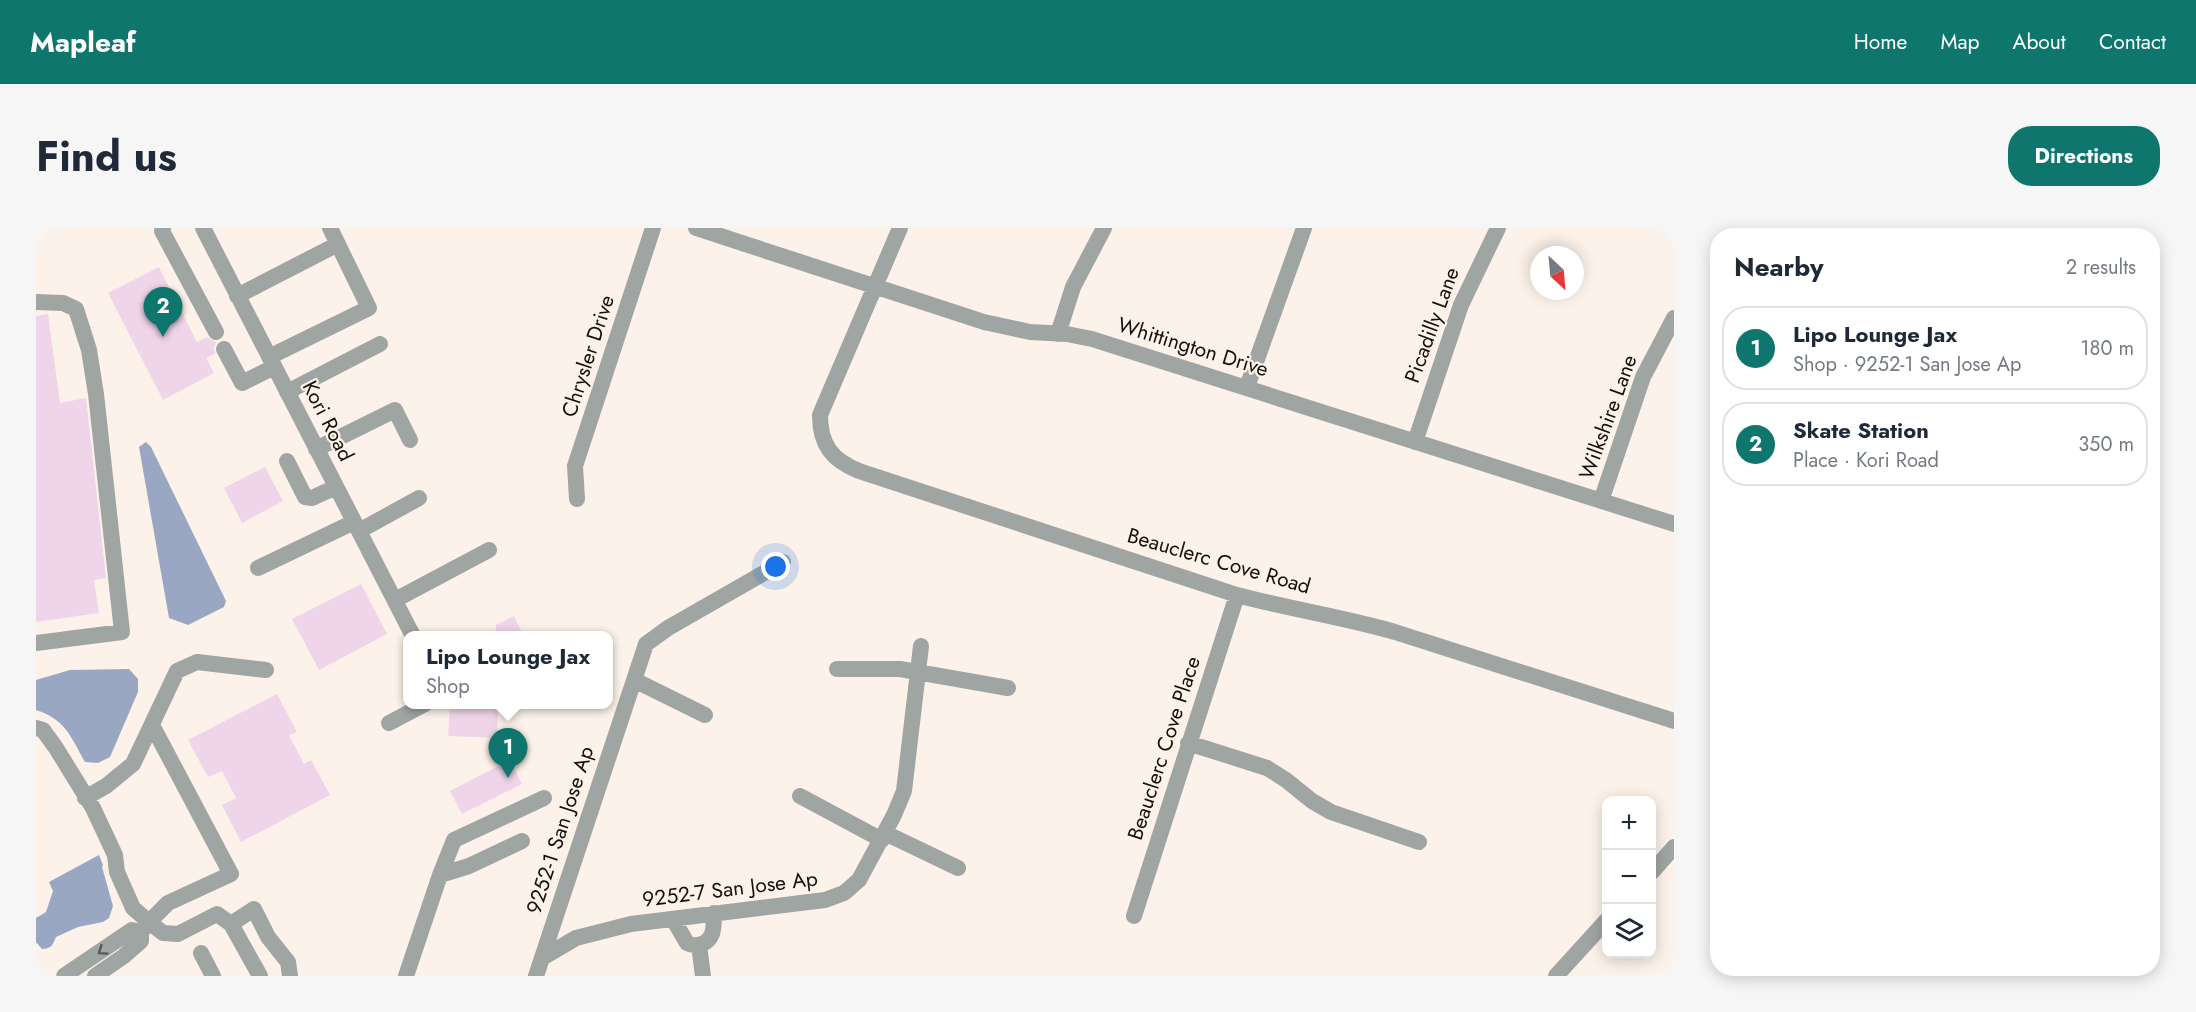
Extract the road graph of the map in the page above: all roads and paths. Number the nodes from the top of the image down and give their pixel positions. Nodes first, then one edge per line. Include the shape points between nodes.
1 (163, 228) edge
2 (202, 228) edge
3 (330, 228) edge
4 (653, 228) edge
5 (696, 228) edge
6 (900, 228) edge
7 (1104, 228) edge
8 (1304, 228) edge
9 (1498, 228) edge
10 (338, 244) junction
11 (874, 286) junction
12 (237, 296) junction
13 (36, 302) edge
14 (1674, 318) edge
15 (216, 332) dead end
16 (1058, 334) junction
17 (380, 344) dead end
18 (224, 349) dead end
19 (272, 362) junction
20 (1247, 387) junction
21 (287, 392) junction
22 (410, 440) dead end
23 (1415, 442) junction
24 (316, 448) junction
25 (287, 461) dead end
26 (336, 488) junction
27 (419, 498) dead end
28 (577, 499) dead end
29 (1601, 501) junction
30 (1674, 524) edge
31 (356, 527) junction
32 (489, 550) dead end
33 (783, 562) dead end
34 (258, 568) dead end
35 (1237, 595) junction
36 (395, 600) junction
37 (410, 631) edge
38 (36, 643) edge
39 (921, 646) dead end
40 (837, 669) dead end
41 (266, 670) dead end
42 (918, 671) junction
43 (634, 680) junction
44 (1008, 688) dead end
45 (417, 709) edge
46 (705, 715) dead end
47 (1674, 721) edge
48 (389, 723) dead end
49 (152, 725) junction
50 (36, 728) edge
51 (1188, 743) junction
52 (800, 796) dead end
53 (85, 798) junction
54 (544, 798) dead end
55 (883, 836) junction
56 (522, 841) dead end
57 (1419, 842) dead end
58 (1674, 847) edge
59 (1656, 867) edge
60 (958, 868) dead end
61 (440, 875) junction
62 (714, 913) junction
63 (1134, 916) dead end
64 (674, 919) junction
65 (231, 924) junction
66 (1602, 926) edge
67 (145, 927) junction
68 (699, 945) junction
69 (201, 953) dead end
70 (542, 958) junction
71 (74, 974) edge
72 (1560, 975) edge
73 (95, 976) edge
74 (213, 976) edge
75 (260, 976) edge
76 (290, 976) edge
77 (406, 976) edge
78 (536, 976) edge
79 (704, 976) edge

1 - 15 street
2 - 12 street, Kori Road
3 - 10 street
4 - 28 street, Chrysler Drive via 575,466
5 - 11 street, Whittington Drive
6 - 11 street
7 - 16 street via 1073,287
8 - 20 street
9 - 23 street, Picadilly Lane via 1461,304
10 - 12 street
10 - 19 street via 369,308
11 - 16 street, Whittington Drive via 984,322
11 - 35 street, Beauclerc Cove Road via 823,406 822,436 837,460 859,471
12 - 19 street, Kori Road
13 - 38 street via 63,303 76,309 89,350 122,632
14 - 29 street, Wilkshire Lane via 1643,377
16 - 20 street, Whittington Drive via 1092,339
17 - 21 street
18 - 19 street via 242,383
19 - 21 street, Kori Road
20 - 23 street, Whittington Drive
21 - 24 street, Kori Road
22 - 24 street via 394,410
23 - 29 street, Whittington Drive
24 - 26 street, Kori Road
25 - 26 street via 305,497
26 - 31 street, Kori Road
27 - 31 street
29 - 30 street, Whittington Drive
31 - 34 street
31 - 36 street, Kori Road
32 - 36 street
33 - 43 street, 9252-1 San Jose Ap via 652,639 646,644
35 - 47 street, Beauclerc Cove Road via 1395,632
35 - 51 street, Beauclerc Cove Place
36 - 37 street, Kori Road
39 - 42 street, 9252-7 San Jose Ap
40 - 42 street
41 - 49 street via 196,662 177,671
42 - 44 street
42 - 55 street, 9252-7 San Jose Ap via 904,791
43 - 46 street
43 - 70 street, 9252-1 San Jose Ap
45 - 48 street
49 - 53 street via 134,764
49 - 67 street via 231,874 168,903
50 - 53 street via 43,730 56,748
51 - 57 street via 1267,768 1331,812
51 - 63 street, Beauclerc Cove Place
52 - 55 street
53 - 67 street via 115,855 117,872
54 - 61 street via 454,840
55 - 60 street
55 - 62 street, 9252-7 San Jose Ap via 859,880 837,897
56 - 61 street
58 - 59 street
61 - 77 street
62 - 64 street, 9252-7 San Jose Ap
62 - 68 street via 712,933
64 - 68 street via 687,943
64 - 70 street, 9252-7 San Jose Ap via 631,924 576,938
65 - 67 street via 217,914 178,934
65 - 75 street
65 - 76 street via 254,909 268,937 288,962
66 - 72 street
67 -> 71 street via 132,930
67 - 73 street via 141,941
68 - 79 street
69 - 74 street
70 - 78 street, 9252-1 San Jose Ap

